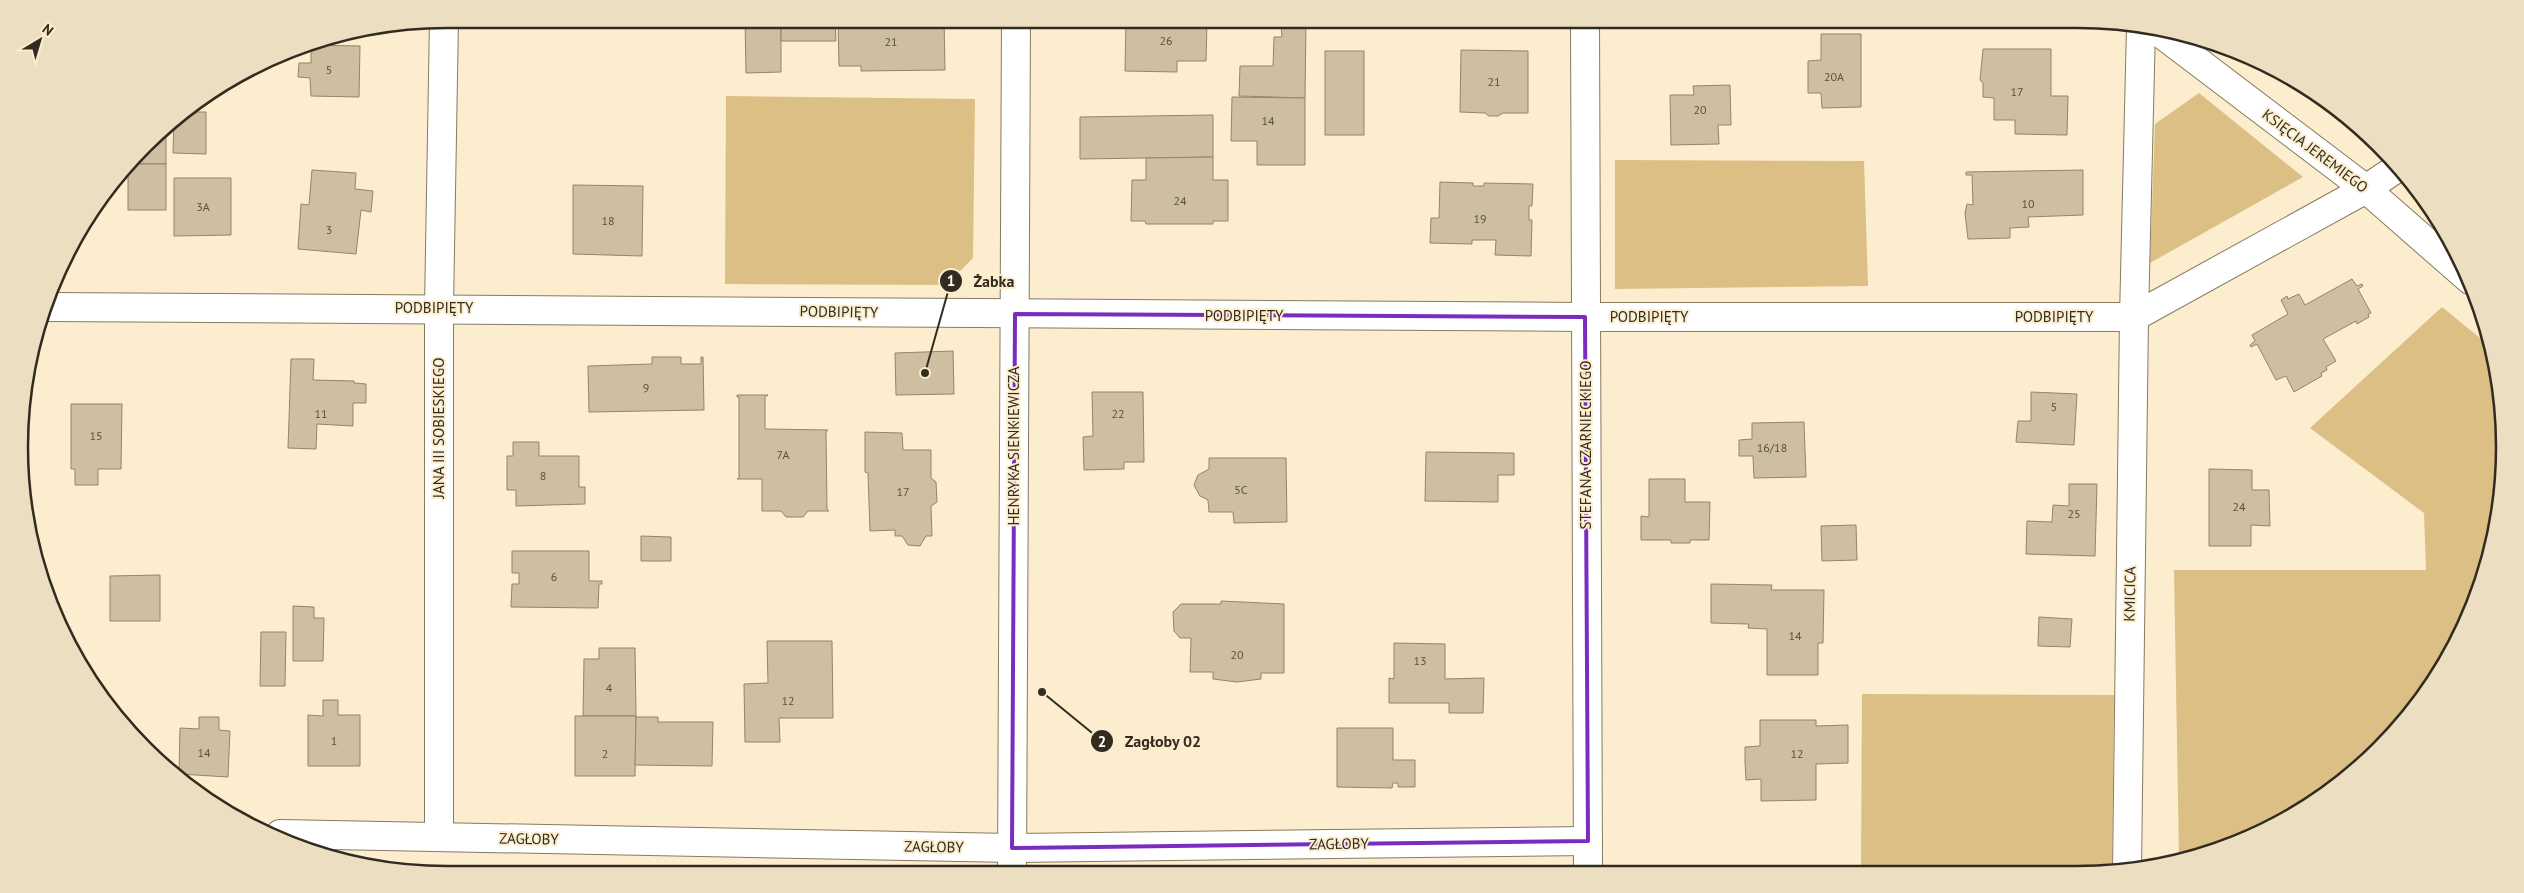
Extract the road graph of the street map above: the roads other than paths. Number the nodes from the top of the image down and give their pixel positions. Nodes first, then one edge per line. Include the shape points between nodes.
1 (444, 28) edge
2 (1016, 28) edge
3 (1585, 28) edge
4 (2141, 33) edge
5 (2166, 38) edge
6 (2393, 170) edge
7 (2366, 189) junction
8 (2456, 268) edge
9 (52, 307) edge
10 (439, 308) junction
11 (1015, 314) junction
12 (1585, 317) junction
13 (2134, 318) junction
14 (286, 834) edge
15 (439, 837) junction
16 (1588, 841) junction
17 (1012, 861) edge
18 (2127, 863) edge
19 (1588, 866) edge

1 - 10 street, JANA III SOBIESKIEGO
2 - 11 street, HENRYKA SIENKIEWICZA
3 - 12 street, STEFANA CZARNIECKIEGO
4 - 13 street
5 - 7 street, KSIĘCIA JEREMIEGO
6 - 7 street, PODBIPIĘTY
7 - 8 street, KSIĘCIA JEREMIEGO
7 - 13 street, PODBIPIĘTY
9 - 10 street, PODBIPIĘTY
10 - 11 street, PODBIPIĘTY
10 - 15 street, JANA III SOBIESKIEGO
11 - 12 street, PODBIPIĘTY
11 - 17 street, HENRYKA SIENKIEWICZA
12 - 13 street, PODBIPIĘTY
12 - 16 street, STEFANA CZARNIECKIEGO
13 - 18 street, KMICICA
14 - 15 street, ZAGŁOBY
15 - 17 street, ZAGŁOBY
16 - 17 street, ZAGŁOBY
16 - 19 street, STEFANA CZARNIECKIEGO

